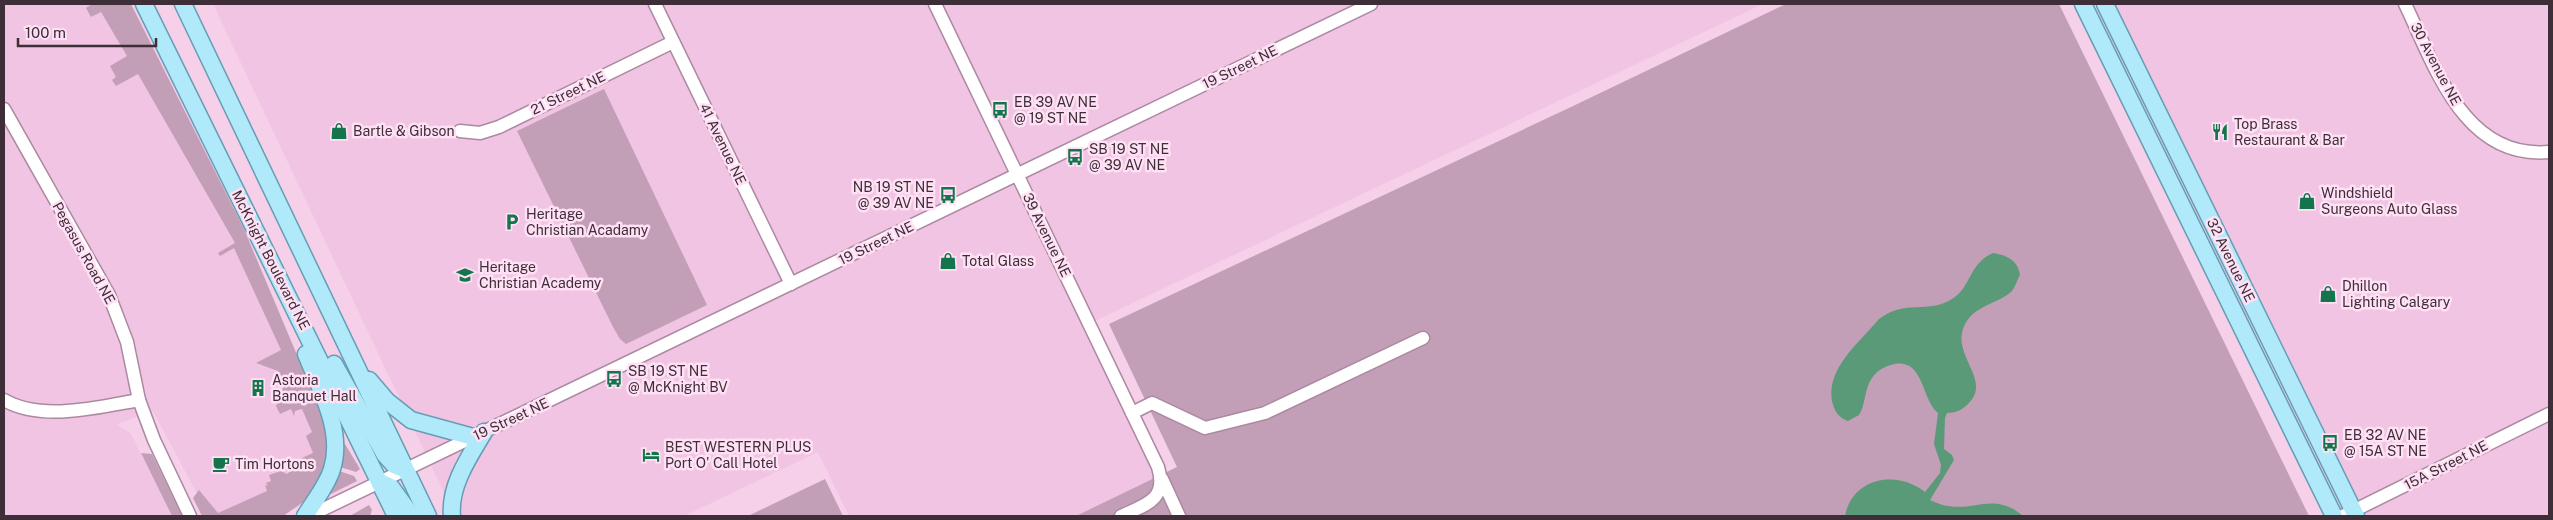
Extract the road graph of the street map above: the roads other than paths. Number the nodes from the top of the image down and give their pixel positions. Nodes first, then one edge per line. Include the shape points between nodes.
1 (144, 4) edge
2 (183, 4) edge
3 (655, 4) edge
4 (935, 4) edge
5 (1371, 4) edge
6 (2083, 4) edge
7 (2104, 4) edge
8 (2405, 4) edge
9 (673, 42) junction
10 (4, 109) edge
11 (460, 131) dead end
12 (2549, 152) edge
13 (1017, 174) junction
14 (280, 279) junction
15 (791, 284) junction
16 (301, 320) junction
17 (1423, 338) dead end
18 (355, 364) junction
19 (4, 400) edge
20 (139, 400) junction
21 (1132, 413) junction
22 (2549, 414) edge
23 (478, 435) junction
24 (406, 470) junction
25 (1160, 473) junction
26 (380, 482) junction
27 (2351, 514) edge
28 (190, 516) edge
29 (305, 516) edge
30 (309, 516) edge
31 (396, 516) edge
32 (412, 516) edge
33 (428, 516) edge
34 (452, 516) edge
35 (1121, 516) edge
36 (1179, 516) edge
37 (2334, 516) edge

1 - 14 main road, McKnight Boulevard NE
2 - 18 main road, McKnight Boulevard NE
3 - 9 street, 41 Avenue NE
4 - 13 street, 39 Avenue NE
5 - 13 street, 19 Street NE
6 - 37 main road, 32 Avenue NE
7 - 27 main road, 32 Avenue NE
8 - 12 street, 30 Avenue NE via 2453,101 2472,125 2491,140 2522,152
9 - 11 street, 21 Street NE via 499,127 480,133
9 - 15 street, 41 Avenue NE
10 - 20 street, Pegasus Road NE via 109,295 127,342
13 - 15 street, 19 Street NE
13 - 21 street, 39 Avenue NE
14 - 16 main road, McKnight Boulevard NE
14 - 29 main road via 322,393 335,439 333,468
15 - 23 street, 19 Street NE
16 - 24 main road via 328,355 385,455 394,465
16 - 26 main road, McKnight Boulevard NE
17 - 21 street via 1265,413 1205,428 1152,403
18 - 23 main road via 387,401 411,420
18 - 24 main road, McKnight Boulevard NE
19 - 20 street via 60,412
20 - 28 street, Pegasus Road NE
21 - 25 street, 39 Avenue NE
22 - 27 street, 15A Street NE
23 - 24 street, 19 Street NE
23 - 34 main road via 454,493
24 - 26 street, 19 Street NE
24 - 33 main road, McKnight Boulevard NE
25 - 35 street via 1160,492 1152,501
25 - 36 street, 39 Avenue NE
26 - 30 street, 19 Street NE
26 - 31 main road, McKnight Boulevard NE
26 - 32 main road via 392,487

